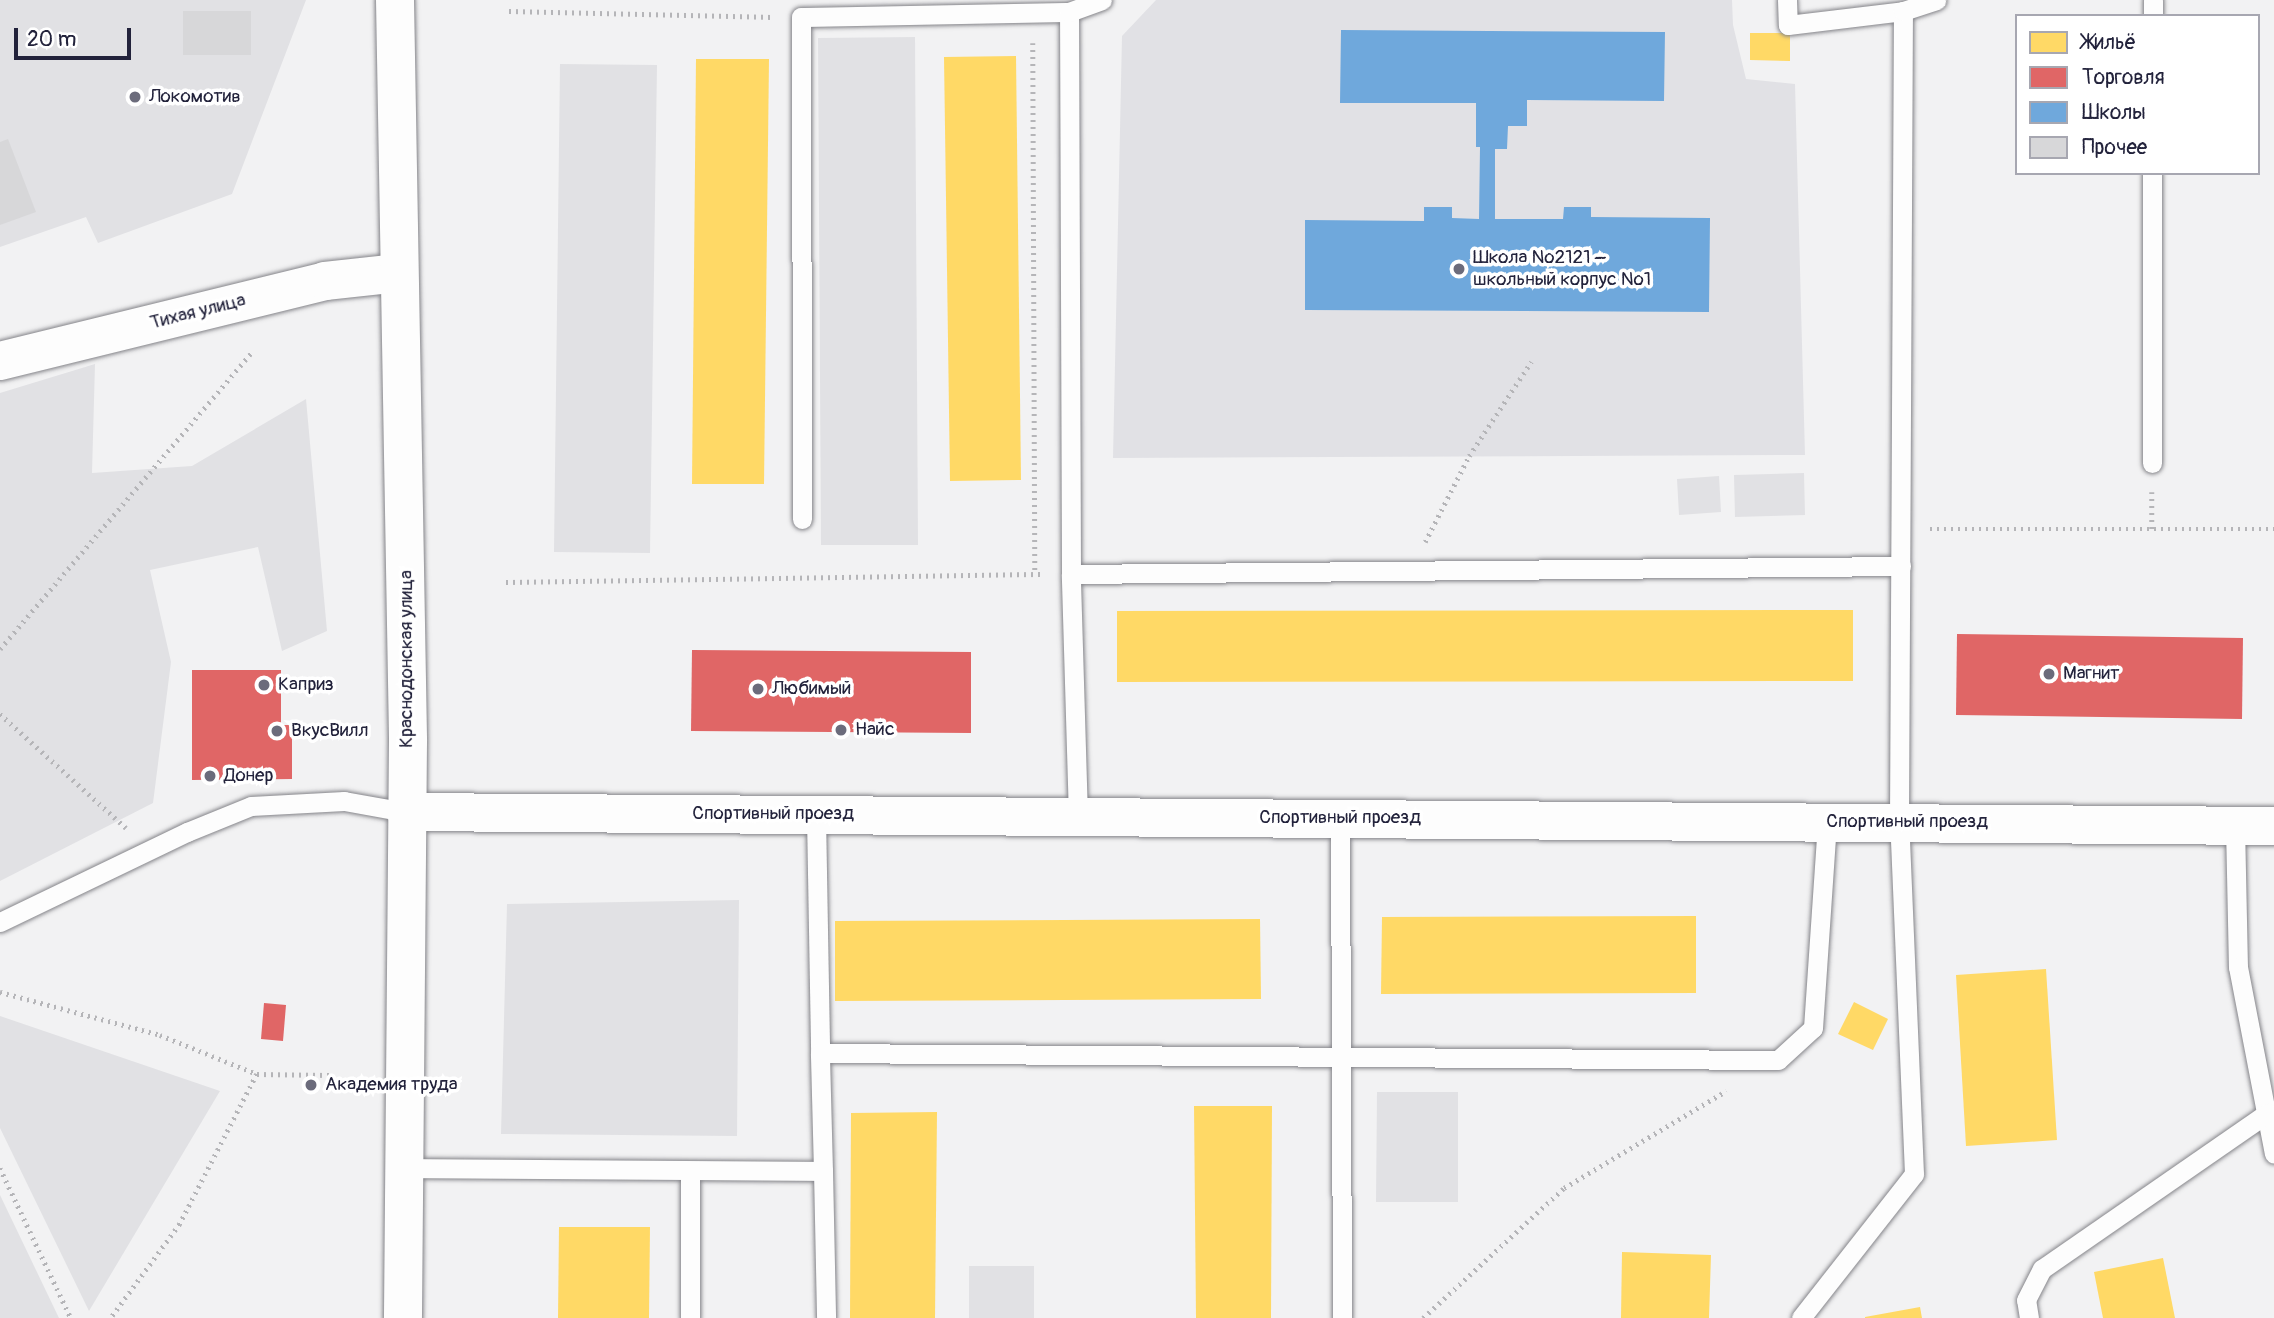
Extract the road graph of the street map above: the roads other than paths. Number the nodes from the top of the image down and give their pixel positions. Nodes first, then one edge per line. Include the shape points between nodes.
1 (395, 0) edge
2 (1102, 0) edge
3 (1787, 0) edge
4 (1936, 0) edge
5 (1903, 11) junction
6 (1069, 12) junction
7 (2152, 175) edge
8 (399, 273) junction
9 (0, 361) edge
10 (2152, 463) road end
11 (802, 519) dead end
12 (1901, 566) junction
13 (1071, 574) junction
14 (406, 812) junction
15 (816, 815) junction
16 (1078, 817) junction
17 (1340, 818) junction
18 (1827, 822) junction
19 (1899, 822) junction
20 (2235, 825) junction
21 (2274, 826) edge
22 (0, 922) edge
23 (820, 1053) junction
24 (1339, 1057) junction
25 (2267, 1113) junction
26 (2274, 1154) edge
27 (403, 1168) junction
28 (823, 1171) junction
29 (690, 1172) junction
30 (403, 1318) edge
31 (690, 1318) edge
32 (826, 1318) edge
33 (1342, 1318) edge
34 (1801, 1318) edge
35 (2029, 1318) edge

1 - 8 street, Краснодонская улица
2 - 6 lane
3 - 5 lane via 1788,24
4 - 5 lane
5 - 12 lane
6 - 11 lane via 801,17
6 - 13 lane
7 - 10 lane
8 - 9 street, Тихая улица via 325,281
8 - 14 street, Краснодонская улица
12 - 13 lane
12 - 19 lane
13 - 16 lane
14 - 15 street, Спортивный проезд
14 - 22 lane via 344,801 251,806
14 - 27 street, Краснодонская улица
15 - 16 street, Спортивный проезд
15 - 23 lane
16 - 17 street, Спортивный проезд
17 - 18 street, Спортивный проезд
17 - 24 lane
18 - 19 street, Спортивный проезд
18 - 24 lane via 1813,1028 1778,1060
19 - 20 street, Спортивный проезд
19 - 34 lane via 1914,1174
20 - 21 street, Спортивный проезд
20 - 25 lane via 2238,967
23 - 24 lane
23 - 28 lane
24 - 33 lane
25 - 26 lane
25 - 35 lane via 2042,1269 2026,1300
27 - 29 lane
27 - 30 street, Краснодонская улица
28 - 29 lane
28 - 32 lane
29 - 31 lane

